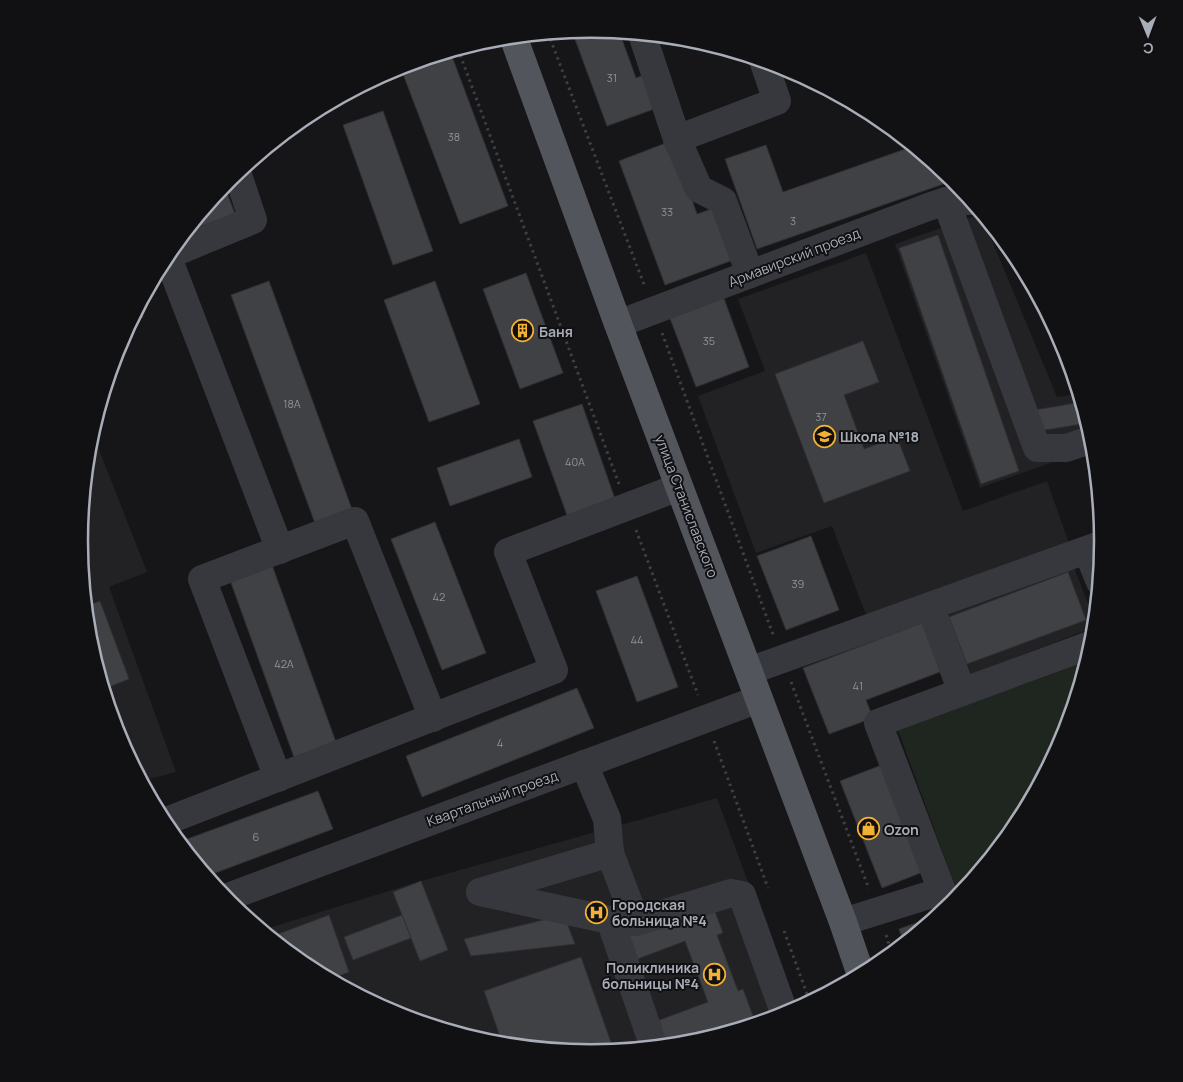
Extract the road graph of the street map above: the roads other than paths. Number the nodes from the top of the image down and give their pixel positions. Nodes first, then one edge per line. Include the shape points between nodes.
1 (644, 41) edge
2 (516, 44) edge
3 (767, 69) edge
4 (677, 139) junction
5 (240, 180) edge
6 (946, 201) junction
7 (963, 201) edge
8 (181, 249) edge
9 (171, 265) edge
10 (750, 274) junction
11 (618, 324) junction
12 (1085, 442) edge
13 (679, 487) junction
14 (1095, 547) edge
15 (280, 550) junction
16 (930, 606) junction
17 (1083, 648) edge
18 (749, 671) junction
19 (962, 692) junction
20 (759, 699) junction
21 (433, 718) junction
22 (584, 764) junction
23 (278, 778) junction
24 (172, 819) edge
25 (610, 853) junction
26 (233, 895) edge
27 (945, 899) edge
28 (623, 921) junction
29 (843, 922) junction
30 (858, 968) edge
31 (782, 1007) edge
32 (652, 1040) edge

1 - 4 street
2 - 11 main road, улица Станиславского
3 - 4 street via 777,101
4 - 10 street via 699,189 723,201
5 - 8 street via 253,220
6 - 7 street, Армавирский проезд
6 - 10 street, Армавирский проезд
6 - 12 street via 1037,448 1066,448
9 - 15 street
10 - 11 street, Армавирский проезд
11 - 13 main road, улица Станиславского
13 - 18 main road, улица Станиславского
13 - 21 street via 508,552 554,670
14 - 16 street
15 - 21 street via 355,522
15 - 23 street via 202,579
16 - 18 street
16 - 19 street
17 - 19 street
18 - 20 main road, улица Станиславского
19 - 27 street via 878,723
20 - 22 street, Квартальный проезд
20 - 29 main road, улица Станиславского
21 - 23 street
22 - 25 street via 607,819
22 - 26 street, Квартальный проезд
23 - 24 street
25 - 28 street
25 - 28 street via 480,892
27 - 29 street via 877,910
28 - 31 street via 731,893 742,895
28 - 32 street
29 - 30 main road, улица Станиславского

